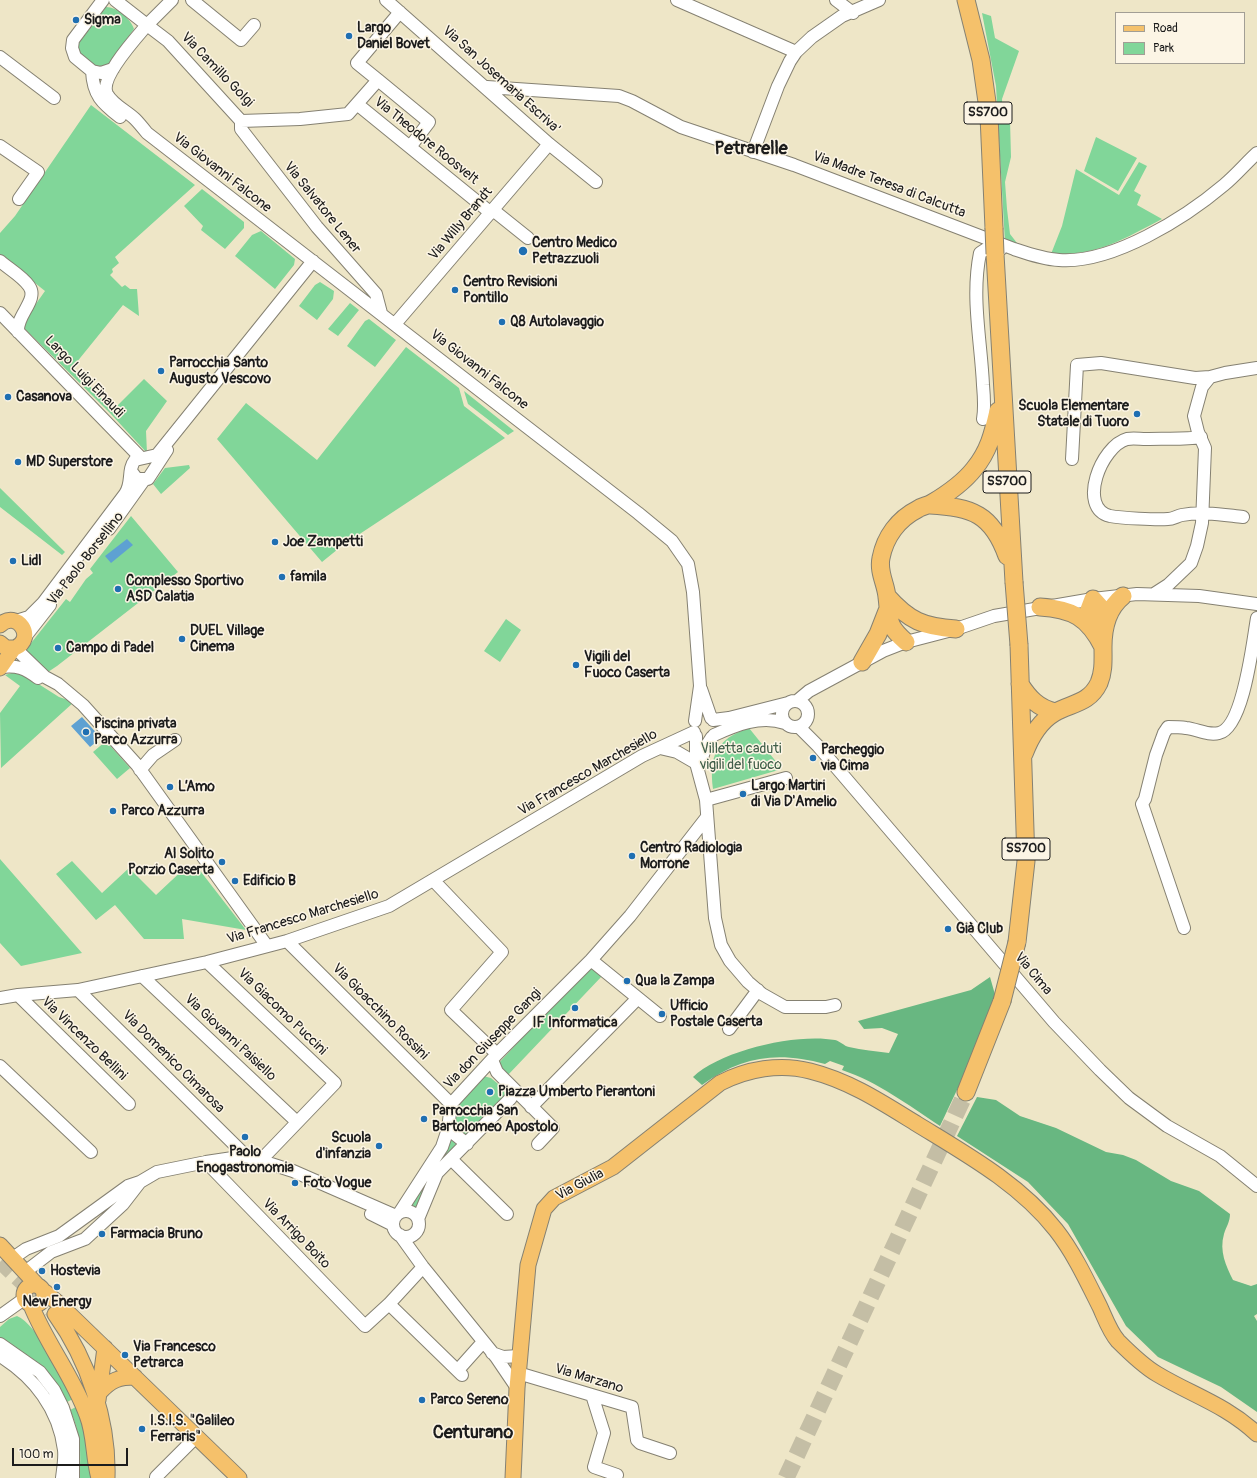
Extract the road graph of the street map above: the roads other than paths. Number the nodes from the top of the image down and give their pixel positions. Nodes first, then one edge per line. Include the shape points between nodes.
1 (103, 0) edge
2 (115, 0) edge
3 (172, 0) edge
4 (192, 0) edge
5 (386, 0) edge
6 (677, 0) edge
7 (836, 0) edge
8 (879, 0) edge
9 (966, 0) edge
10 (400, 12) junction
11 (853, 13) junction
12 (146, 25) junction
13 (254, 25) dead end
14 (796, 52) junction
15 (0, 57) edge
16 (113, 70) junction
17 (92, 71) junction
18 (378, 80) junction
19 (487, 88) junction
20 (54, 98) dead end
21 (357, 104) junction
22 (318, 116) joint
23 (241, 121) junction
24 (147, 133) junction
25 (549, 144) junction
26 (0, 146) edge
27 (410, 147) junction
28 (753, 152) junction
29 (1257, 153) edge
30 (596, 182) dead end
31 (19, 198) dead end
32 (492, 211) junction
33 (528, 238) dead end
34 (1014, 249) junction
35 (1, 263) edge
36 (316, 263) junction
37 (0, 312) edge
38 (22, 313) junction
39 (381, 313) junction
40 (395, 324) junction
41 (18, 332) junction
42 (1257, 368) edge
43 (1210, 377) junction
44 (1002, 393) junction
45 (983, 419) dead end
46 (1201, 437) junction
47 (126, 444) junction
48 (150, 458) junction
49 (1072, 459) dead end
50 (131, 469) junction
51 (149, 477) junction
52 (930, 504) junction
53 (1202, 514) junction
54 (1243, 517) dead end
55 (1013, 576) junction
56 (1154, 594) junction
57 (1124, 596) junction
58 (1092, 599) junction
59 (1257, 604) edge
60 (892, 606) junction
61 (1040, 607) junction
62 (1257, 618) edge
63 (16, 621) junction
64 (0, 625) edge
65 (1098, 625) junction
66 (956, 629) junction
67 (906, 642) junction
68 (0, 643) edge
69 (18, 644) junction
70 (862, 662) junction
71 (1, 668) edge
72 (1020, 684) junction
73 (700, 686) junction
74 (819, 686) junction
75 (63, 690) junction
76 (792, 702) junction
77 (1055, 712) junction
78 (808, 713) junction
79 (712, 719) junction
80 (785, 723) junction
81 (799, 727) junction
82 (695, 729) junction
83 (713, 736) junction
84 (176, 740) dead end
85 (818, 746) junction
86 (660, 748) junction
87 (1023, 755) junction
88 (697, 767) junction
89 (140, 770) junction
90 (786, 778) dead end
91 (706, 800) junction
92 (707, 818) junction
93 (434, 881) junction
94 (1184, 928) dead end
95 (286, 941) junction
96 (267, 946) junction
97 (590, 960) junction
98 (207, 962) junction
99 (142, 976) junction
100 (78, 990) junction
101 (758, 990) junction
102 (18, 995) junction
103 (0, 998) edge
104 (637, 999) junction
105 (835, 1005) dead end
106 (660, 1016) dead end
107 (729, 1029) dead end
108 (494, 1057) junction
109 (0, 1066) edge
110 (480, 1073) junction
111 (966, 1092) tunnel mouth
112 (516, 1097) junction
113 (129, 1104) dead end
114 (452, 1104) junction
115 (531, 1107) junction
116 (297, 1122) junction
117 (448, 1129) junction
118 (467, 1144) junction
119 (538, 1144) dead end
120 (91, 1152) dead end
121 (246, 1156) junction
122 (451, 1160) junction
123 (264, 1161) junction
124 (206, 1162) junction
125 (140, 1182) junction
126 (1257, 1186) edge
127 (507, 1214) dead end
128 (418, 1219) junction
129 (397, 1222) junction
130 (416, 1232) junction
131 (58, 1236) junction
132 (0, 1245) edge
133 (67, 1246) junction
134 (413, 1252) junction
135 (13, 1258) junction
136 (423, 1267) junction
137 (25, 1272) junction
138 (33, 1294) junction
139 (389, 1304) junction
140 (55, 1314) tunnel mouth
141 (0, 1316) edge
142 (483, 1342) junction
143 (0, 1344) edge
144 (105, 1348) junction
145 (492, 1353) junction
146 (0, 1356) edge
147 (519, 1356) junction
148 (135, 1377) junction
149 (518, 1381) junction
150 (592, 1395) junction
151 (99, 1397) junction
152 (1257, 1434) edge
153 (195, 1438) junction
154 (670, 1453) dead end
155 (617, 1475) dead end
156 (156, 1477) edge
157 (62, 1478) edge
158 (73, 1478) edge
159 (99, 1478) edge
160 (106, 1478) edge
161 (239, 1478) edge
162 (513, 1478) edge

1 - 17 street via 74,40 72,48 75,57
2 - 12 street, Via Camillo Golgi
3 - 12 street
4 - 13 street via 240,40
5 - 10 street, Via San Josemaria Escriva'
6 - 14 street
7 - 11 street
8 - 11 street
9 - 44 highway, SS700, bridge via 981,60 989,116
10 - 18 street via 357,62
10 - 19 street, Via San Josemaria Escriva'
11 - 14 street via 842,16
12 - 16 street, Via Giovanni Falcone
12 - 23 street, Via Camillo Golgi via 168,41
14 - 28 street via 778,86
15 - 20 street
16 - 17 street via 101,74
16 - 24 street, Via Giovanni Falcone via 106,82 107,94
17 - 24 street, Via Giovanni Falcone via 97,93 104,105 131,125
18 - 21 street
18 - 27 street via 430,122
19 - 25 street, Via San Josemaria Escriva'
19 - 28 street, Via Madre Teresa di Calcutta via 619,96 681,127
21 - 22 street, Via Theodore Roosvelt via 348,114
21 - 27 street, Via Theodore Roosvelt
22 - 23 street, Via Camillo Golgi
23 - 39 street, Via Salvatore Lener via 241,129 264,160 317,227 376,294
24 - 36 street, Via Giovanni Falcone
25 - 30 street, Via San Josemaria Escriva'
25 - 32 street, Via Willy Brandt
26 - 31 street via 38,172
27 - 32 street, Via Theodore Roosvelt
28 - 34 street, Via Madre Teresa di Calcutta
29 - 34 street, Via Madre Teresa di Calcutta via 1225,184 1191,210 1116,250 1098,257 1072,261 1043,258
32 - 33 street, Via Theodore Roosvelt
32 - 40 street, Via Willy Brandt
34 - 45 street via 986,250 980,253 976,306 982,360
35 - 38 street via 31,289 31,300
36 - 39 street, Via Giovanni Falcone
36 - 48 street via 157,455
37 - 38 street via 11,315
37 - 41 street, Largo Luigi Einaudi
38 - 41 street via 17,326
39 - 40 street, Via Giovanni Falcone
40 - 73 street, Via Giovanni Falcone via 672,541 684,556 691,576
41 - 47 street, Largo Luigi Einaudi via 94,407
42 - 43 street
43 - 46 street via 1202,386 1194,416
43 - 49 street via 1195,378 1101,363 1077,365
44 - 52 highway, SS700 via 990,443 974,469
44 - 55 highway, SS700
46 - 53 street via 1205,448
46 - 53 street via 1128,439 1117,444 1101,463 1095,495 1096,505 1101,512 1110,516 1168,519
47 - 48 street, Largo Luigi Einaudi
47 - 50 street, Largo Luigi Einaudi
48 - 50 street via 135,460
48 - 51 street via 153,466
50 - 51 street via 137,479
50 - 63 street, Via Paolo Borsellino via 129,489 53,590 29,617
51 - 69 street, Via Paolo Borsellino
52 - 55 highway, SS700 via 965,508 983,517 1000,536
52 - 60 highway, SS700 via 900,521 887,540 881,560 882,578
53 - 54 street
53 - 56 street via 1197,546 1190,563 1168,585
55 - 72 highway, SS700, bridge
56 - 57 street
56 - 59 street via 1199,596
57 - 58 street
57 - 65 highway, SS700 via 1115,603
58 - 61 street
58 - 65 highway, SS700 via 1087,615
60 - 66 highway via 926,626
60 - 67 highway, SS700 via 890,622 896,633
60 - 70 highway
61 - 65 highway via 1061,608
61 - 66 street via 994,616
62 - 94 street via 1244,690 1230,727 1220,733 1168,727 1160,742 1142,804
63 - 64 main road via 6,621
63 - 69 main road via 22,626
65 - 77 highway, SS700 via 1103,667 1098,685 1089,697
66 - 67 street
67 - 70 street
68 - 69 main road via 6,648
69 - 71 main road, Via Paolo Borsellino
69 - 75 street via 45,677
70 - 74 street
71 - 75 street via 18,666 56,689
72 - 77 highway via 1038,706
72 - 87 highway, SS700
73 - 79 street, Via Giovanni Falcone
73 - 82 street, Via Giovanni Falcone
74 - 76 street
74 - 78 street
75 - 89 street via 83,705
76 - 78 street via 803,703
76 - 79 street via 729,718
76 - 80 street via 782,712
77 - 87 highway, SS700 via 1031,737
78 - 81 street via 803,725
78 - 85 street, Via Cima
79 - 82 street via 704,716
79 - 83 street via 716,726
80 - 81 street via 791,727
80 - 83 street via 754,720 733,726
81 - 85 street, Via Cima
82 - 83 street via 705,740
82 - 86 street, Via Francesco Marchesiello
82 - 88 street, Via Giovanni Falcone
83 - 88 street
84 - 89 street via 153,755
85 - 126 street, Via Cima via 1054,1022 1100,1070 1129,1098 1167,1126 1220,1156
86 - 88 street via 677,752
86 - 93 street, Via Francesco Marchesiello via 642,756
87 - 111 highway, SS700, bridge via 1026,861 1017,942 1002,1001
88 - 91 street, Via Giovanni Falcone
89 - 96 street via 196,855
90 - 91 street
91 - 92 street, Via Giovanni Falcone
92 - 97 street, Via don Giuseppe Gangi via 630,916
92 - 101 street, Via Giovanni Falcone via 715,918 721,945 730,961
93 - 95 street, Via Francesco Marchesiello via 389,906
93 - 108 street via 502,952 451,1010
95 - 96 street, Via Francesco Marchesiello
95 - 114 street, Via Gioacchino Rossini
96 - 98 street, Via Francesco Marchesiello
97 - 104 street
97 - 108 street, Via don Giuseppe Gangi
98 - 99 street, Via Francesco Marchesiello
98 - 116 street, Via Giacomo Puccini via 335,1083
99 - 100 street, Via Francesco Marchesiello
99 - 116 street, Via Giovanni Paisiello
100 - 102 street, Via Francesco Marchesiello
100 - 121 street, Via Domenico Cimarosa
101 - 105 street, Via Giovanni Falcone via 785,1007
101 - 107 street
102 - 103 street, Via Francesco Marchesiello
102 - 113 street, Via Vincenzo Bellini
104 - 106 street
104 - 115 street
108 - 110 street, Via don Giuseppe Gangi
108 - 112 street via 494,1069
109 - 120 street
110 - 112 street via 492,1075
110 - 114 street, Via don Giuseppe Gangi
112 - 115 street
112 - 118 street
114 - 117 street, Via don Giuseppe Gangi
115 - 119 street via 553,1128
116 - 123 street
117 - 118 street
117 - 129 street, Via don Giuseppe Gangi via 442,1147
118 - 122 street
121 - 123 street
121 - 124 street
122 - 127 street
122 - 128 street via 437,1174
123 - 129 street via 293,1170
124 - 125 street via 157,1172
124 - 139 street, Via Arrigo Boito via 365,1326
125 - 131 street via 128,1186
125 - 133 street via 123,1204 104,1222 85,1238
128 - 129 street via 413,1213 404,1211
128 - 130 street
129 - 130 street via 409,1236
129 - 134 street
130 - 134 street
131 - 133 street
131 - 135 street via 26,1249
132 - 135 main road
133 - 137 street via 51,1252
134 - 136 street
135 - 137 main road
135 - 138 main road
136 - 139 street
136 - 142 street
137 - 138 main road
138 - 141 street
138 - 144 main road
138 - 159 main road via 37,1319 77,1391 87,1416 93,1434
139 - 142 street via 460,1372
140 - 151 main road
142 - 145 street
143 - 158 street via 40,1372 54,1390 73,1439
144 - 148 main road
144 - 151 main road
145 - 147 street via 503,1357
145 - 149 street
146 - 157 street via 36,1385 55,1417 64,1451
147 - 149 main road, Via Giulia
147 - 152 main road, Via Giulia via 528,1265 544,1209 554,1198 613,1167 643,1146 711,1089 734,1076 751,1071 788,1068 809,1070 857,1088 976,1161 1022,1195 1056,1229 1117,1340 1156,1373 1211,1401 1243,1421
148 - 151 main road via 113,1380
148 - 153 main road
149 - 150 street, Via Marzano
149 - 162 main road, Via Giulia
150 - 154 street, Via Marzano via 632,1407 637,1440
150 - 155 street via 604,1433 594,1467
151 - 160 main road via 104,1427
153 - 156 street
153 - 161 main road

